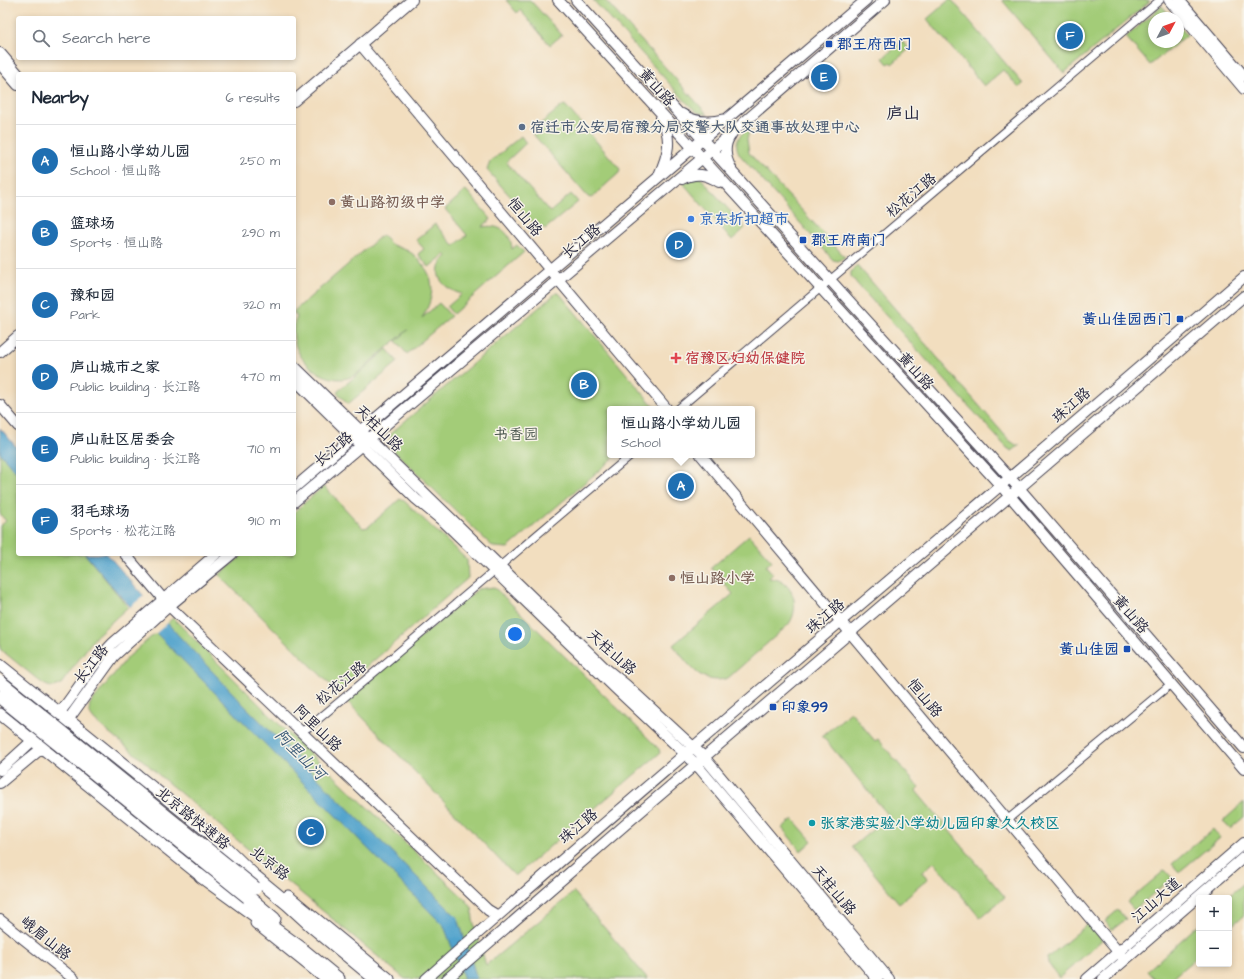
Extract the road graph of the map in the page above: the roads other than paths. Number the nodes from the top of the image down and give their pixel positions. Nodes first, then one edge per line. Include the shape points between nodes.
1 (404, 0) edge
2 (412, 0) edge
3 (558, 0) edge
4 (576, 0) edge
5 (1160, 0) edge
6 (1165, 0) edge
7 (1169, 0) edge
8 (1179, 0) edge
9 (872, 2) edge
10 (359, 45) junction
11 (0, 53) edge
12 (0, 64) edge
13 (16, 72) edge
14 (1244, 76) edge
15 (16, 83) edge
16 (1244, 89) edge
17 (296, 92) edge
18 (296, 99) edge
19 (656, 108) junction
20 (674, 109) junction
21 (728, 119) junction
22 (734, 131) junction
23 (702, 140) junction
24 (692, 148) junction
25 (712, 150) junction
26 (702, 159) junction
27 (734, 175) junction
28 (658, 177) junction
29 (671, 184) junction
30 (728, 187) junction
31 (548, 271) junction
32 (1244, 277) edge
33 (557, 281) junction
34 (831, 282) junction
35 (822, 290) junction
36 (1244, 296) edge
37 (16, 330) edge
38 (16, 338) edge
39 (0, 343) edge
40 (1166, 344) junction
41 (0, 352) edge
42 (1176, 355) junction
43 (296, 368) edge
44 (296, 381) edge
45 (1110, 392) junction
46 (1120, 403) junction
47 (0, 404) edge
48 (660, 406) edge
49 (664, 406) edge
50 (682, 406) edge
51 (688, 406) edge
52 (16, 424) edge
53 (357, 434) junction
54 (365, 442) junction
55 (621, 458) edge
56 (627, 458) edge
57 (704, 458) edge
58 (708, 458) edge
59 (1010, 478) junction
60 (296, 486) edge
61 (1001, 486) junction
62 (1019, 488) junction
63 (1010, 496) junction
64 (296, 500) edge
65 (127, 556) edge
66 (214, 556) edge
67 (229, 556) edge
68 (496, 567) junction
69 (166, 603) junction
70 (842, 620) junction
71 (851, 631) junction
72 (0, 665) edge
73 (786, 669) junction
74 (794, 679) junction
75 (0, 682) edge
76 (1171, 684) junction
77 (0, 697) edge
78 (0, 714) edge
79 (64, 716) junction
80 (300, 732) junction
81 (38, 744) junction
82 (694, 747) junction
83 (1244, 748) edge
84 (685, 754) junction
85 (700, 760) junction
86 (1244, 769) edge
87 (0, 770) edge
88 (0, 783) edge
89 (1009, 818) junction
90 (216, 839) junction
91 (1244, 843) edge
92 (1244, 857) edge
93 (201, 876) junction
94 (251, 893) junction
95 (498, 916) junction
96 (0, 920) edge
97 (1120, 950) junction
98 (1127, 958) junction
99 (451, 976) edge
100 (74, 979) edge
101 (326, 979) edge
102 (338, 979) edge
103 (347, 979) edge
104 (366, 979) edge
105 (376, 979) edge
106 (389, 979) edge
107 (426, 979) edge
108 (877, 979) edge
109 (889, 979) edge
110 (1087, 979) edge
111 (1103, 979) edge

1 - 17 street
2 - 10 street
3 - 19 street, 黄山路
4 - 20 street, 黄山路
5 - 34 street, 松花江路
6 - 34 street, 松花江路
7 - 16 street
8 - 14 street
9 - 21 street, 长江路
9 - 22 street, 长江路
10 - 18 street
10 - 31 street, 恒山路
11 - 13 street
12 - 15 street
19 - 24 street, 黄山路
19 - 28 street via 669,140 667,154
20 - 21 street via 696,121
20 - 23 street, 黄山路
21 - 23 street, 长江路
22 - 25 street, 长江路
22 - 27 street via 728,138 726,150 728,164
23 - 24 street, 长江路
23 - 25 street, 黄山路
24 - 26 street, 黄山路
24 - 28 street, 长江路
25 - 26 street, 长江路
25 - 27 street, 黄山路
26 - 29 street, 长江路
26 - 30 street, 黄山路
27 - 34 street, 黄山路
28 - 31 street, 长江路
29 - 30 street via 695,174 707,176
29 - 33 street, 长江路
30 - 35 street, 黄山路
31 - 33 street, 恒山路
31 - 53 street, 长江路
32 - 40 street, 珠江路
33 - 48 street, 恒山路
33 - 49 street, 恒山路
33 - 54 street, 长江路
34 - 35 street, 松花江路
34 - 59 street, 黄山路
35 - 50 street, 松花江路
35 - 51 street, 松花江路
35 - 61 street, 黄山路
36 - 42 street, 珠江路
37 - 39 street
38 - 41 street
40 - 42 street
40 - 45 street, 珠江路
42 - 46 street, 珠江路
43 - 53 street, 天柱山路
44 - 53 street, 天柱山路
45 - 46 street
45 - 59 street, 珠江路
46 - 62 street, 珠江路
47 - 52 street
53 - 54 street, 天柱山路
53 - 60 street, 长江路
54 - 64 street, 长江路
54 - 68 street, 天柱山路
55 - 68 street, 松花江路
56 - 68 street, 松花江路
57 - 70 street, 恒山路
58 - 70 street, 恒山路
59 - 61 street, 珠江路
59 - 62 street, 黄山路
61 - 63 street, 黄山路
61 - 70 street, 珠江路
62 - 63 street, 珠江路
62 - 83 street, 黄山路
63 - 71 street, 珠江路
63 - 76 street, 黄山路
65 - 69 street, 阿里山路
66 - 69 street, 长江路
67 - 69 street, 长江路
68 - 80 street, 松花江路 via 307,723
68 - 82 street, 天柱山路
68 - 84 street, 天柱山路
69 - 79 street, 长江路 via 144,622
69 - 80 street, 阿里山路
70 - 71 street, 恒山路
70 - 73 street, 珠江路
71 - 74 street, 珠江路
71 - 89 street, 恒山路
72 - 79 main road, 北京路
73 - 74 street
73 - 82 street, 珠江路
74 - 85 street, 珠江路
75 - 94 highway, 北京路快速路, bridge
76 - 86 street, 黄山路
76 - 89 street
77 - 94 highway, 北京路快速路, bridge
78 - 81 main road
79 - 81 street, 长江路
79 - 90 main road, 北京路
80 - 95 street, 阿里山路 via 488,910
81 - 87 street, 长江路
81 - 88 street, 长江路
81 - 93 main road
82 - 84 street, 珠江路
82 - 85 street, 天柱山路
84 - 85 street, 天柱山路
84 - 95 street, 珠江路
85 - 99 street, 珠江路
85 - 108 street, 天柱山路
85 - 109 street, 天柱山路
89 - 97 street, 恒山路
90 - 105 highway via 254,876
90 - 106 main road, 北京路
91 - 97 street, 江山大道
92 - 98 street, 江山大道
93 - 101 main road
93 - 102 highway via 299,947
94 - 103 highway, 北京路快速路
94 - 104 highway, 北京路快速路
95 - 107 street, 珠江路
96 - 100 street, 峨眉山路
97 - 98 street, 恒山路
97 - 110 street, 江山大道
98 - 111 street, 江山大道

